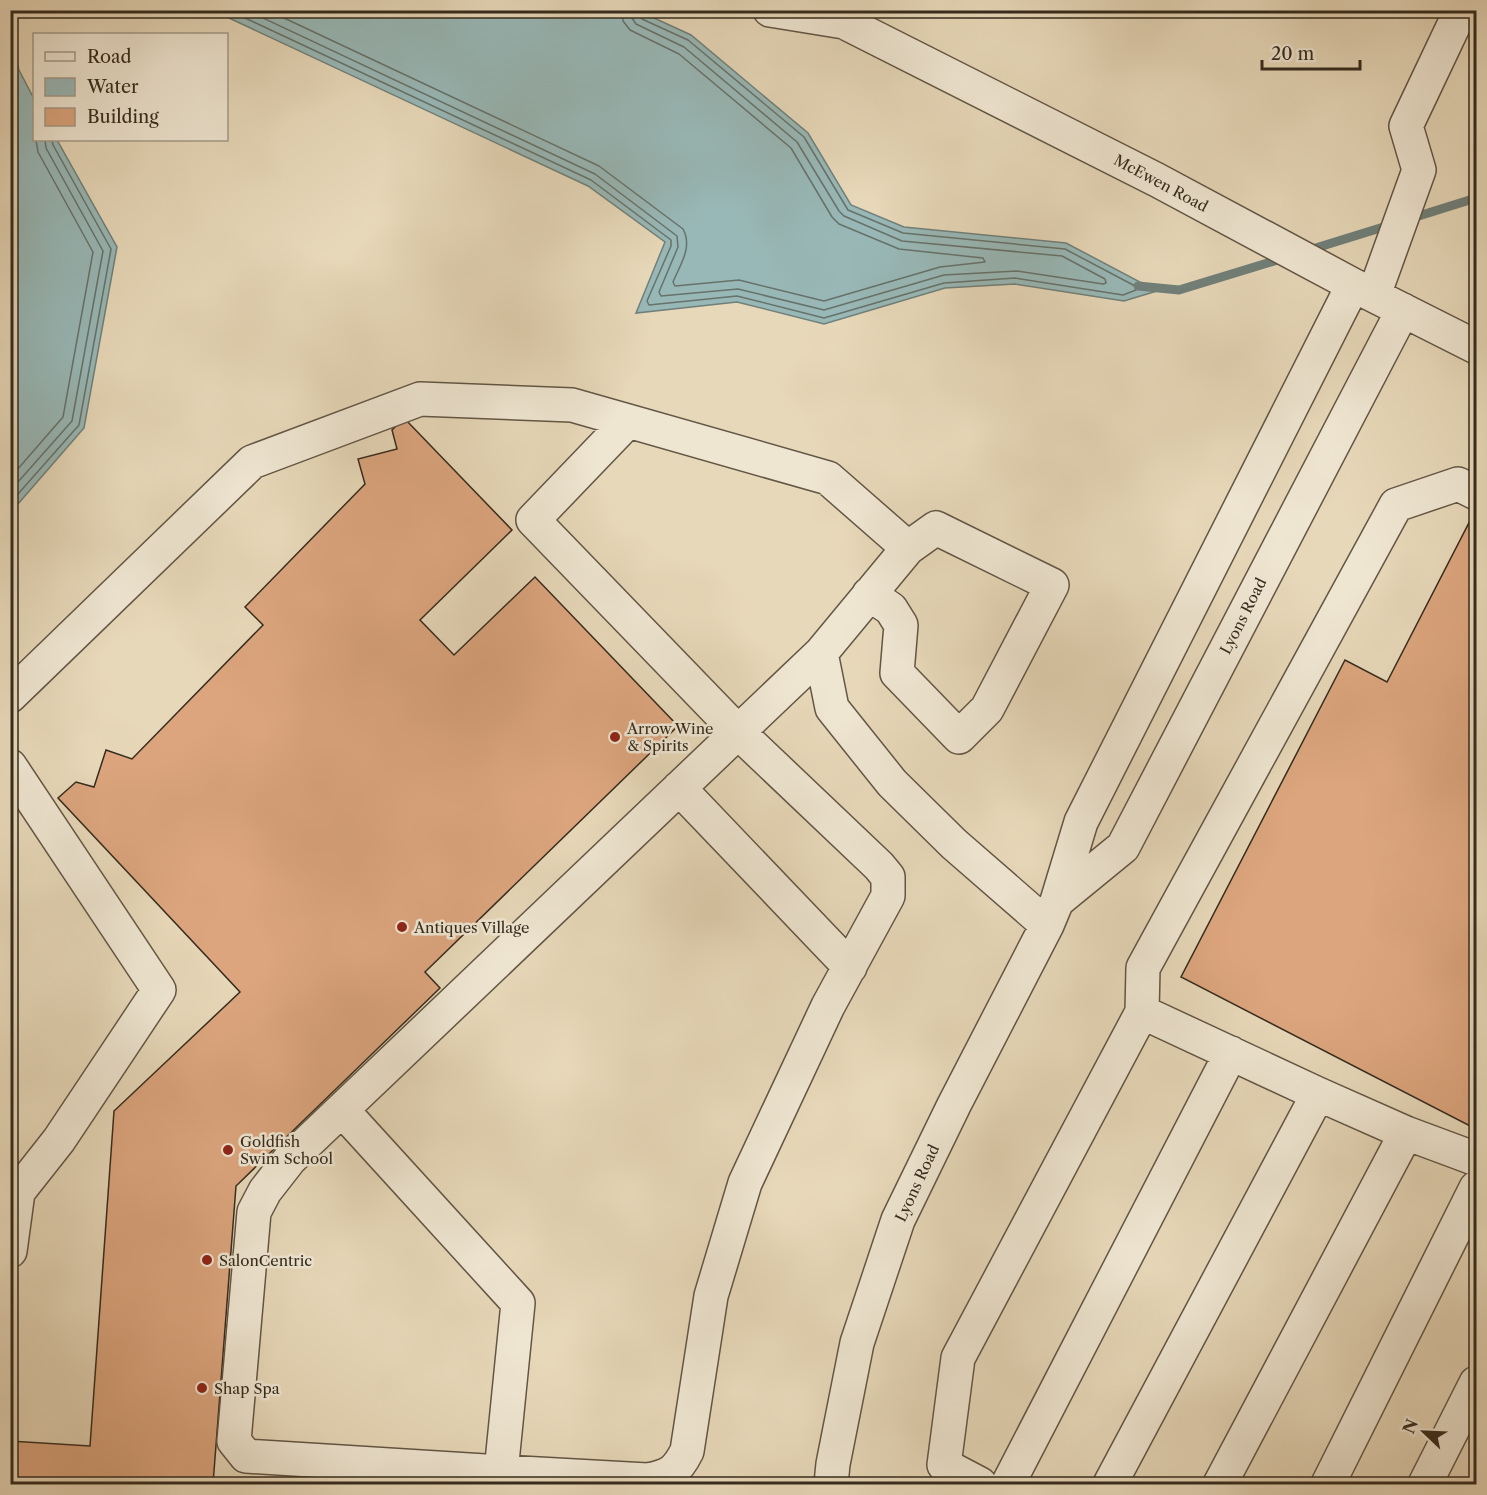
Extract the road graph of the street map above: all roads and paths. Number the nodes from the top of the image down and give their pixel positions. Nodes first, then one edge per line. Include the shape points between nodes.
1 (770, 10) edge
2 (1461, 10) edge
3 (843, 14) edge
4 (1363, 290) junction
5 (1402, 310) junction
6 (1476, 347) edge
7 (628, 421) junction
8 (1476, 493) edge
9 (909, 548) junction
10 (869, 594) junction
11 (820, 653) junction
12 (10, 696) edge
13 (738, 732) junction
14 (10, 766) edge
15 (679, 789) junction
16 (1052, 913) junction
17 (850, 967) junction
18 (1142, 1012) junction
19 (1231, 1053) junction
20 (1318, 1094) junction
21 (342, 1110) junction
22 (1406, 1133) junction
23 (1476, 1159) edge
24 (1476, 1188) edge
25 (10, 1251) edge
26 (1476, 1383) edge
27 (250, 1470) edge
28 (500, 1478) edge
29 (1224, 1483) edge
30 (831, 1485) edge
31 (980, 1485) edge
32 (1008, 1485) edge
33 (1110, 1485) edge
34 (1328, 1485) edge
35 (1425, 1485) edge

1 - 3 street, McEwen Road
2 - 4 street, Lyons Road via 1406,126 1419,170
3 - 4 street, McEwen Road
4 - 5 street, McEwen Road
4 - 16 street, Lyons Road via 1081,822
5 - 6 street, McEwen Road
5 - 16 street, Lyons Road via 1123,847
7 - 9 street via 828,478
7 - 12 street via 572,405 420,399 252,462
7 - 13 street via 533,520
8 - 18 street via 1458,484 1396,505 1143,968
9 - 10 street
9 - 10 street via 936,528 1052,585 987,709 959,737 897,673 901,625 891,609
10 - 11 street
11 - 13 street
11 - 16 street via 832,708 892,783 954,844
13 - 15 street
13 - 17 street via 888,877 888,896
14 - 25 street via 159,990 59,1140 18,1192
15 - 17 street
15 - 21 street
16 - 30 street, Lyons Road via 898,1220 857,1343
17 - 28 street via 745,1183 711,1296 687,1450 680,1465 666,1476 647,1480
18 - 19 street
18 - 31 street via 958,1358 944,1465
19 - 20 street
19 - 32 street
20 - 22 street
20 - 33 street
21 - 27 street via 290,1159 254,1212 234,1441 246,1456
21 - 28 street via 518,1303
22 - 23 street
22 - 29 street
24 - 34 street
26 - 35 street
27 - 28 street

